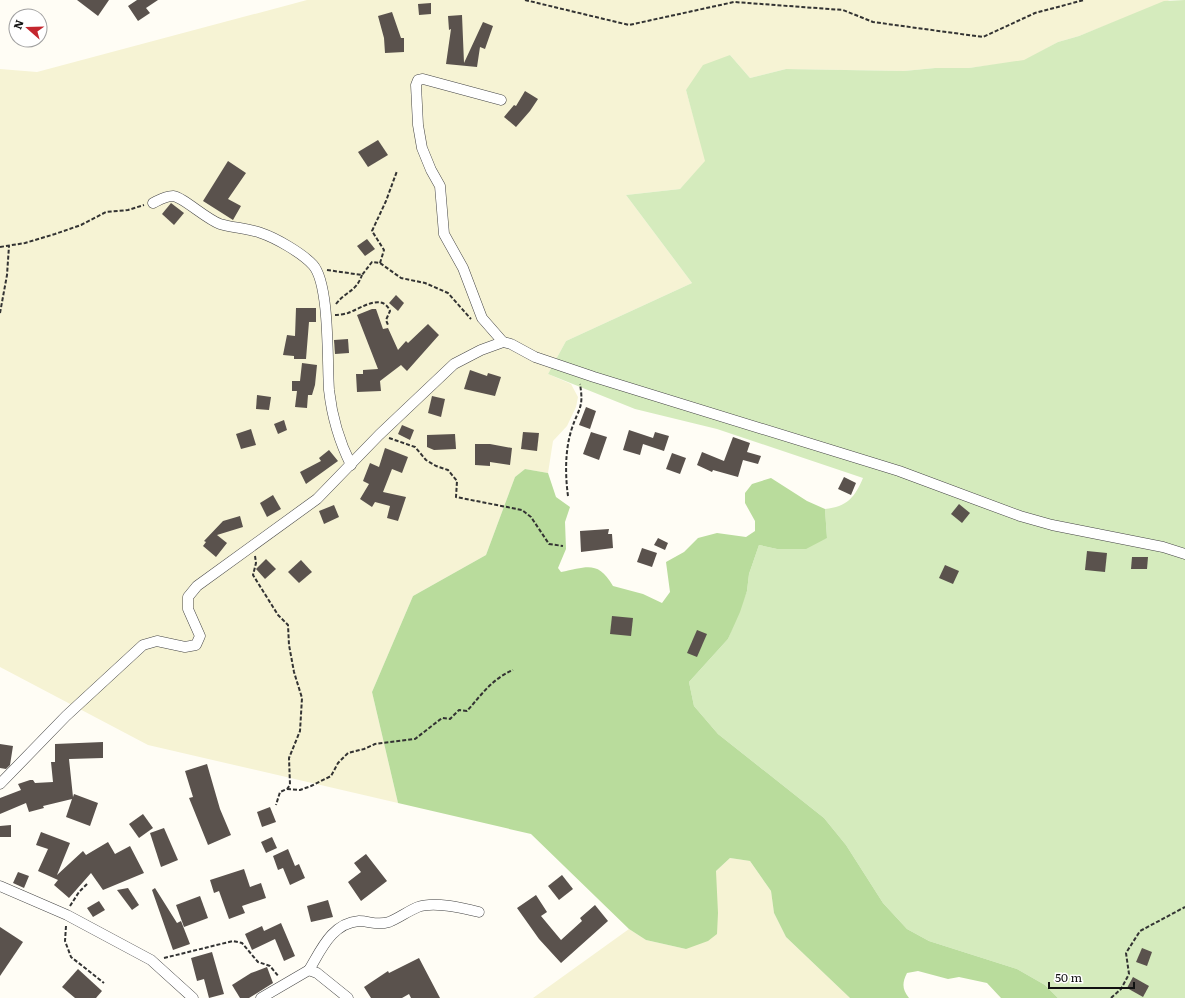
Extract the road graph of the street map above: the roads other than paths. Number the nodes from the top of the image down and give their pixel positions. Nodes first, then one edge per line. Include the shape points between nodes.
1 (501, 100) dead end
2 (153, 203) road end
3 (503, 342) junction
4 (351, 465) junction
5 (1185, 554) edge
6 (0, 784) edge
7 (0, 886) edge
8 (479, 912) dead end
9 (309, 970) junction
10 (193, 998) edge
11 (261, 998) edge
12 (348, 998) edge

1 - 3 street via 423,79 418,80 416,85 422,148 430,170 440,186 444,234 463,268 482,318
2 - 4 street via 175,196 219,223 272,238 312,264 317,271 324,299 332,411 337,434
3 - 4 street via 454,364
3 - 5 street via 535,357 577,371 899,471 1020,516
4 - 6 street via 317,499 197,586 188,598 188,609 200,636 196,645 185,647 157,641 143,645 66,716
7 - 10 street via 67,915 151,960
8 - 9 street via 458,907 420,906 376,925 359,921 343,926 324,944
9 - 11 street
9 - 12 street

